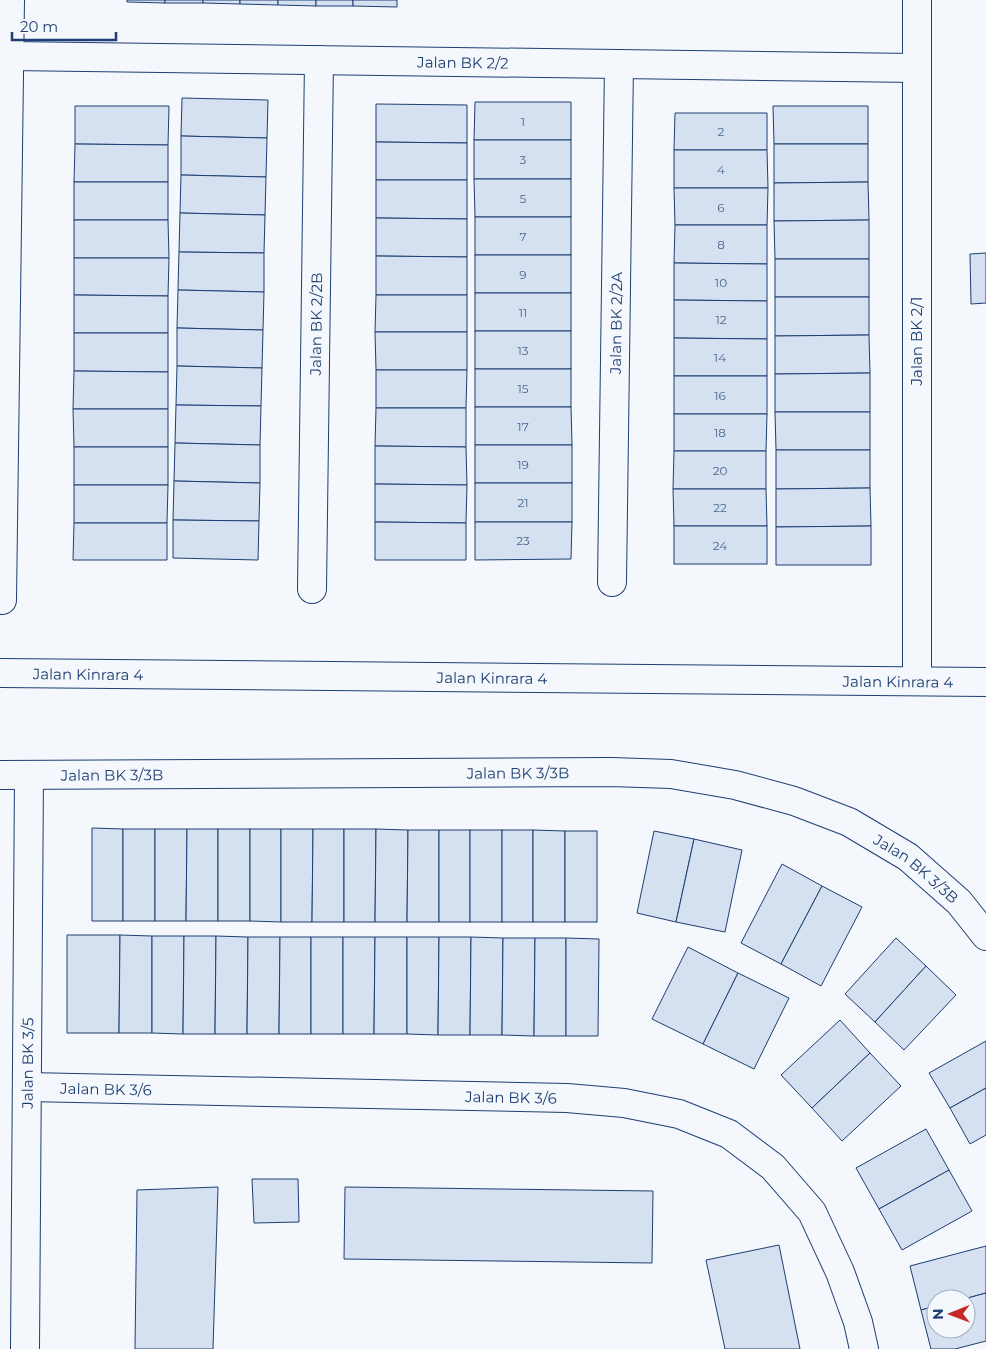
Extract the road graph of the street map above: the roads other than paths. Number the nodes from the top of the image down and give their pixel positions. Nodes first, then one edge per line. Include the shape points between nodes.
1 (10, 0) edge
2 (917, 0) edge
3 (9, 56) junction
4 (319, 60) junction
5 (619, 64) junction
6 (916, 68) junction
7 (612, 582) dead end
8 (312, 589) dead end
9 (2, 600) dead end
10 (0, 673) edge
11 (917, 681) junction
12 (986, 682) edge
13 (0, 775) edge
14 (29, 775) junction
15 (986, 936) edge
16 (27, 1087) junction
17 (25, 1349) edge
18 (864, 1349) edge

1 - 3 street
2 - 6 street, Jalan BK 2/1
3 - 4 street, Jalan BK 2/2
3 - 9 street
4 - 5 street, Jalan BK 2/2
4 - 8 street, Jalan BK 2/2B
5 - 6 street, Jalan BK 2/2
5 - 7 street, Jalan BK 2/2A
6 - 11 street, Jalan BK 2/1
10 - 11 street, Jalan Kinrara 4
11 - 12 street, Jalan Kinrara 4
13 - 14 street, Jalan BK 3/3B
14 - 15 street, Jalan BK 3/3B via 671,774 794,801 849,822 908,857 959,902
14 - 16 street, Jalan BK 3/5
16 - 17 street, Jalan BK 3/5
16 - 18 street, Jalan BK 3/6 via 568,1098 624,1103 679,1114 729,1134 773,1167 812,1212 840,1272

